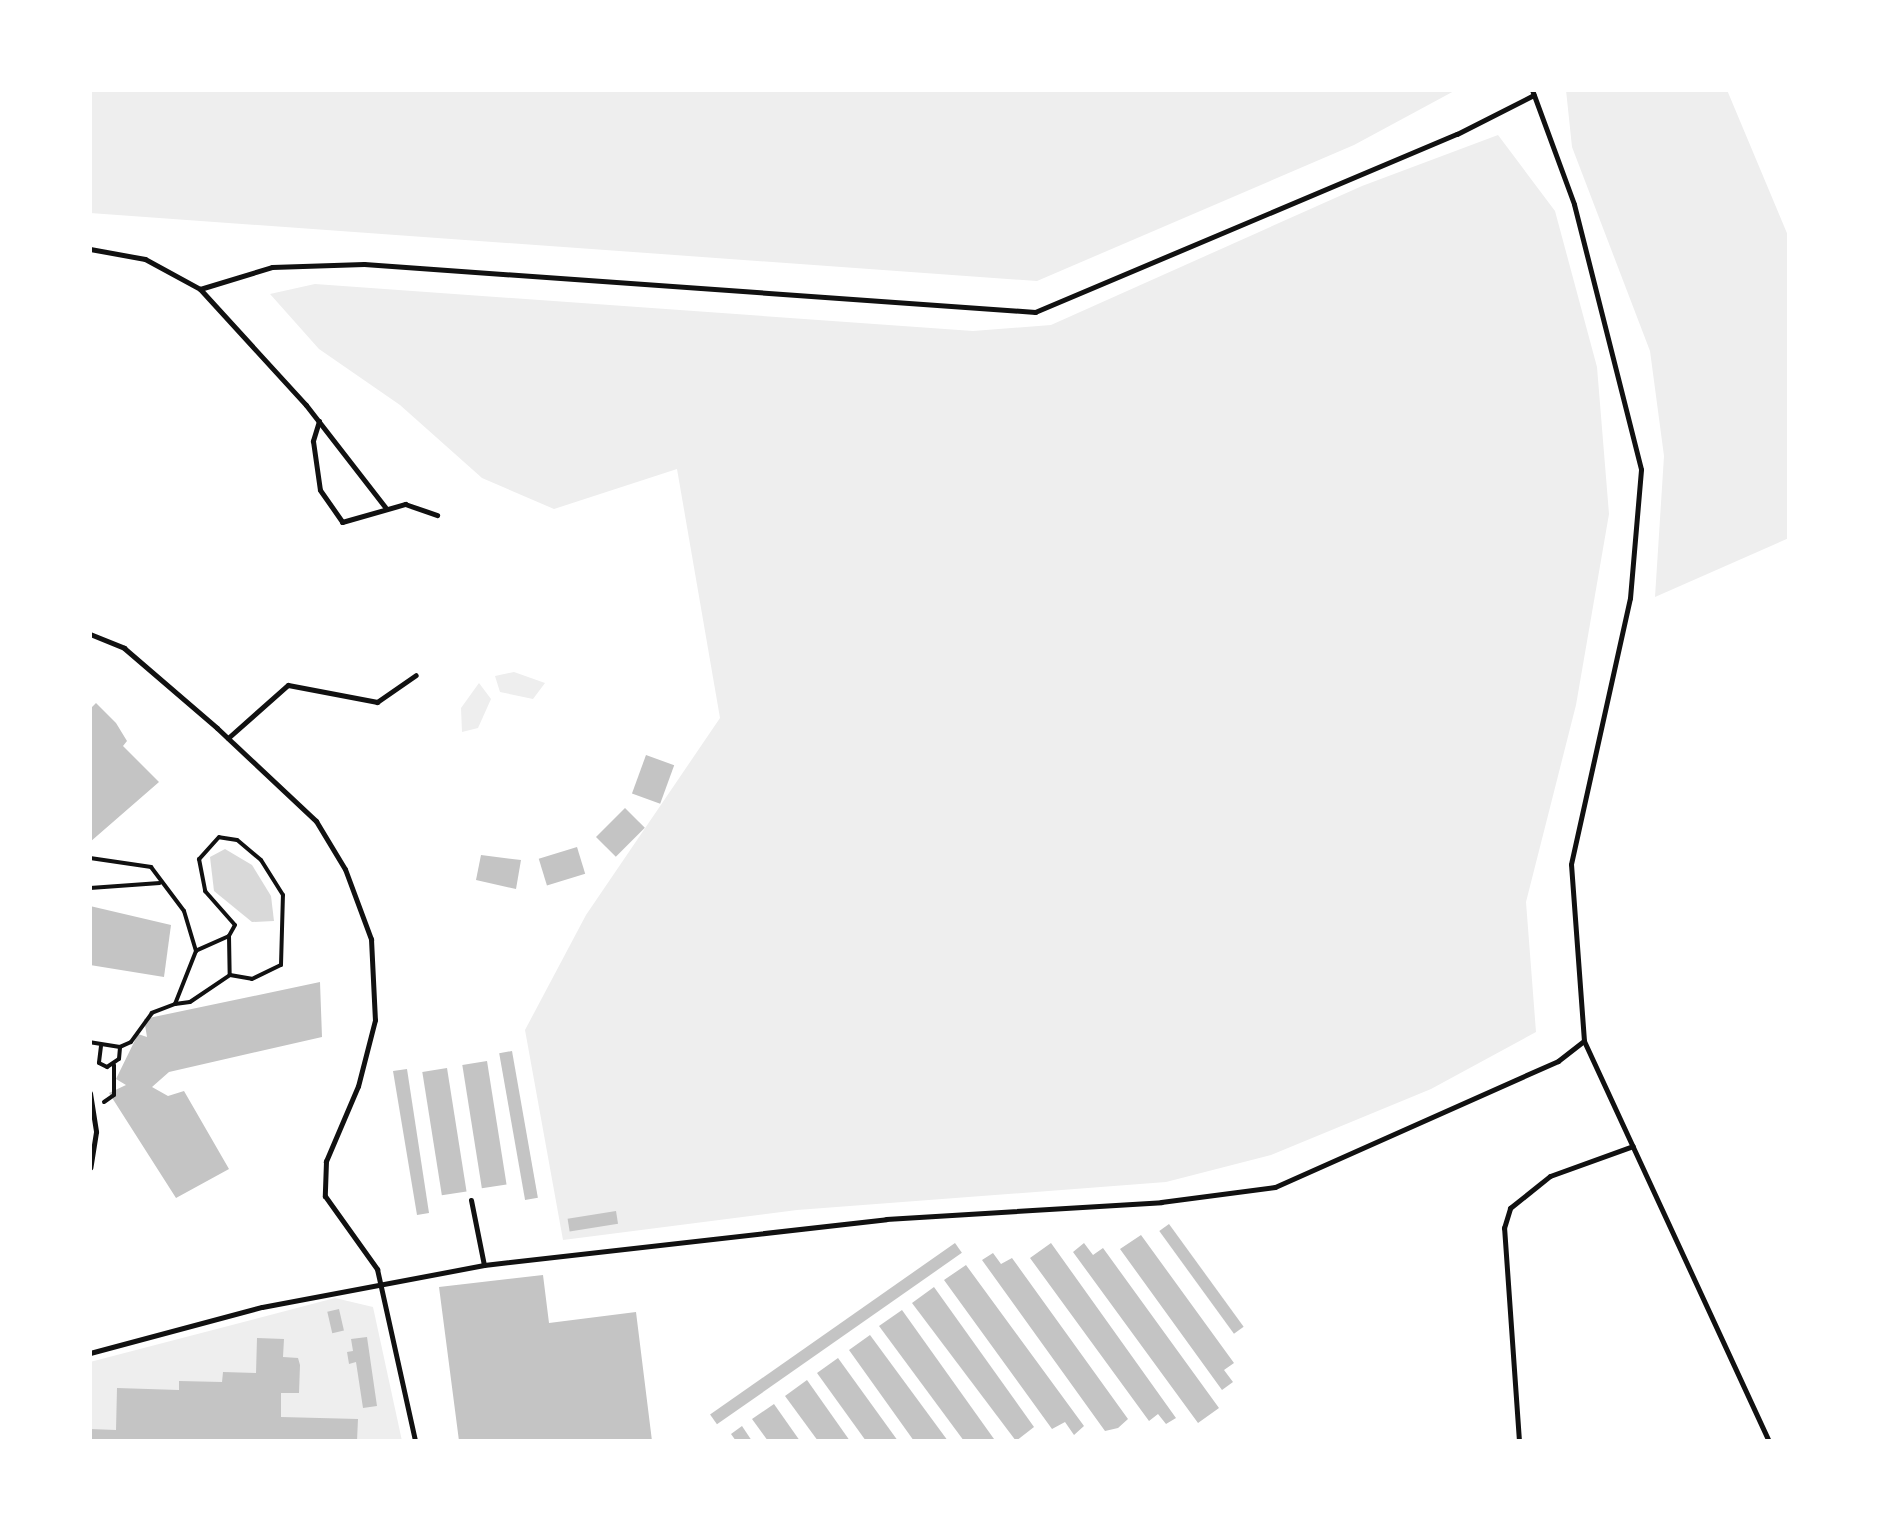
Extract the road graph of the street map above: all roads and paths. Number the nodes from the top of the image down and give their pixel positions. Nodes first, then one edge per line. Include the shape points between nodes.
1 (1533, 92) edge
2 (90, 249) edge
3 (200, 289) junction
4 (319, 421) junction
5 (386, 508) junction
6 (436, 515) dead end
7 (90, 634) edge
8 (416, 676) dead end
9 (228, 738) junction
10 (90, 858) edge
11 (160, 882) junction
12 (90, 888) edge
13 (229, 936) junction
14 (196, 951) junction
15 (230, 975) junction
16 (174, 1004) junction
17 (1584, 1041) junction
18 (90, 1042) edge
19 (101, 1046) junction
20 (120, 1047) junction
21 (114, 1065) junction
22 (90, 1094) edge
23 (95, 1106) junction
24 (1633, 1146) junction
25 (90, 1168) edge
26 (470, 1200) dead end
27 (484, 1265) junction
28 (382, 1283) junction
29 (90, 1353) edge
30 (415, 1441) edge
31 (1519, 1441) edge
32 (1769, 1441) edge

1 - 3 lane via 1457,134 1035,312 364,264 272,267
1 - 17 lane via 1574,204 1641,469 1630,598 1570,864
2 - 3 lane via 145,259
3 - 4 lane
4 - 5 lane
4 - 5 lane via 313,441 320,490 342,522
5 - 6 lane via 405,504
7 - 9 lane via 124,648
8 - 9 lane via 377,702 288,685
9 - 28 lane via 316,820 346,869 372,938 375,1020 358,1086 326,1161 325,1196
10 - 11 path via 138,862 152,867
11 - 12 path
11 - 14 path via 184,911
13 - 14 path
13 - 15 path
13 - 15 path via 234,925 200,875 200,859 219,837 236,840 262,860 283,894 286,915 282,965 252,978
14 - 16 path
15 - 16 path via 190,1002
16 - 20 path via 152,1013
17 - 24 lane
17 - 27 lane via 1558,1060 1275,1187 1161,1202 886,1220
18 - 19 path
19 - 20 path
19 - 21 path via 99,1063
20 - 21 path
21 - 23 path via 114,1095
22 - 23 lane
23 - 25 lane
24 - 31 lane via 1550,1176 1510,1208 1504,1228
24 - 32 lane
26 - 27 lane
27 - 28 lane
28 - 29 lane
28 - 30 lane

